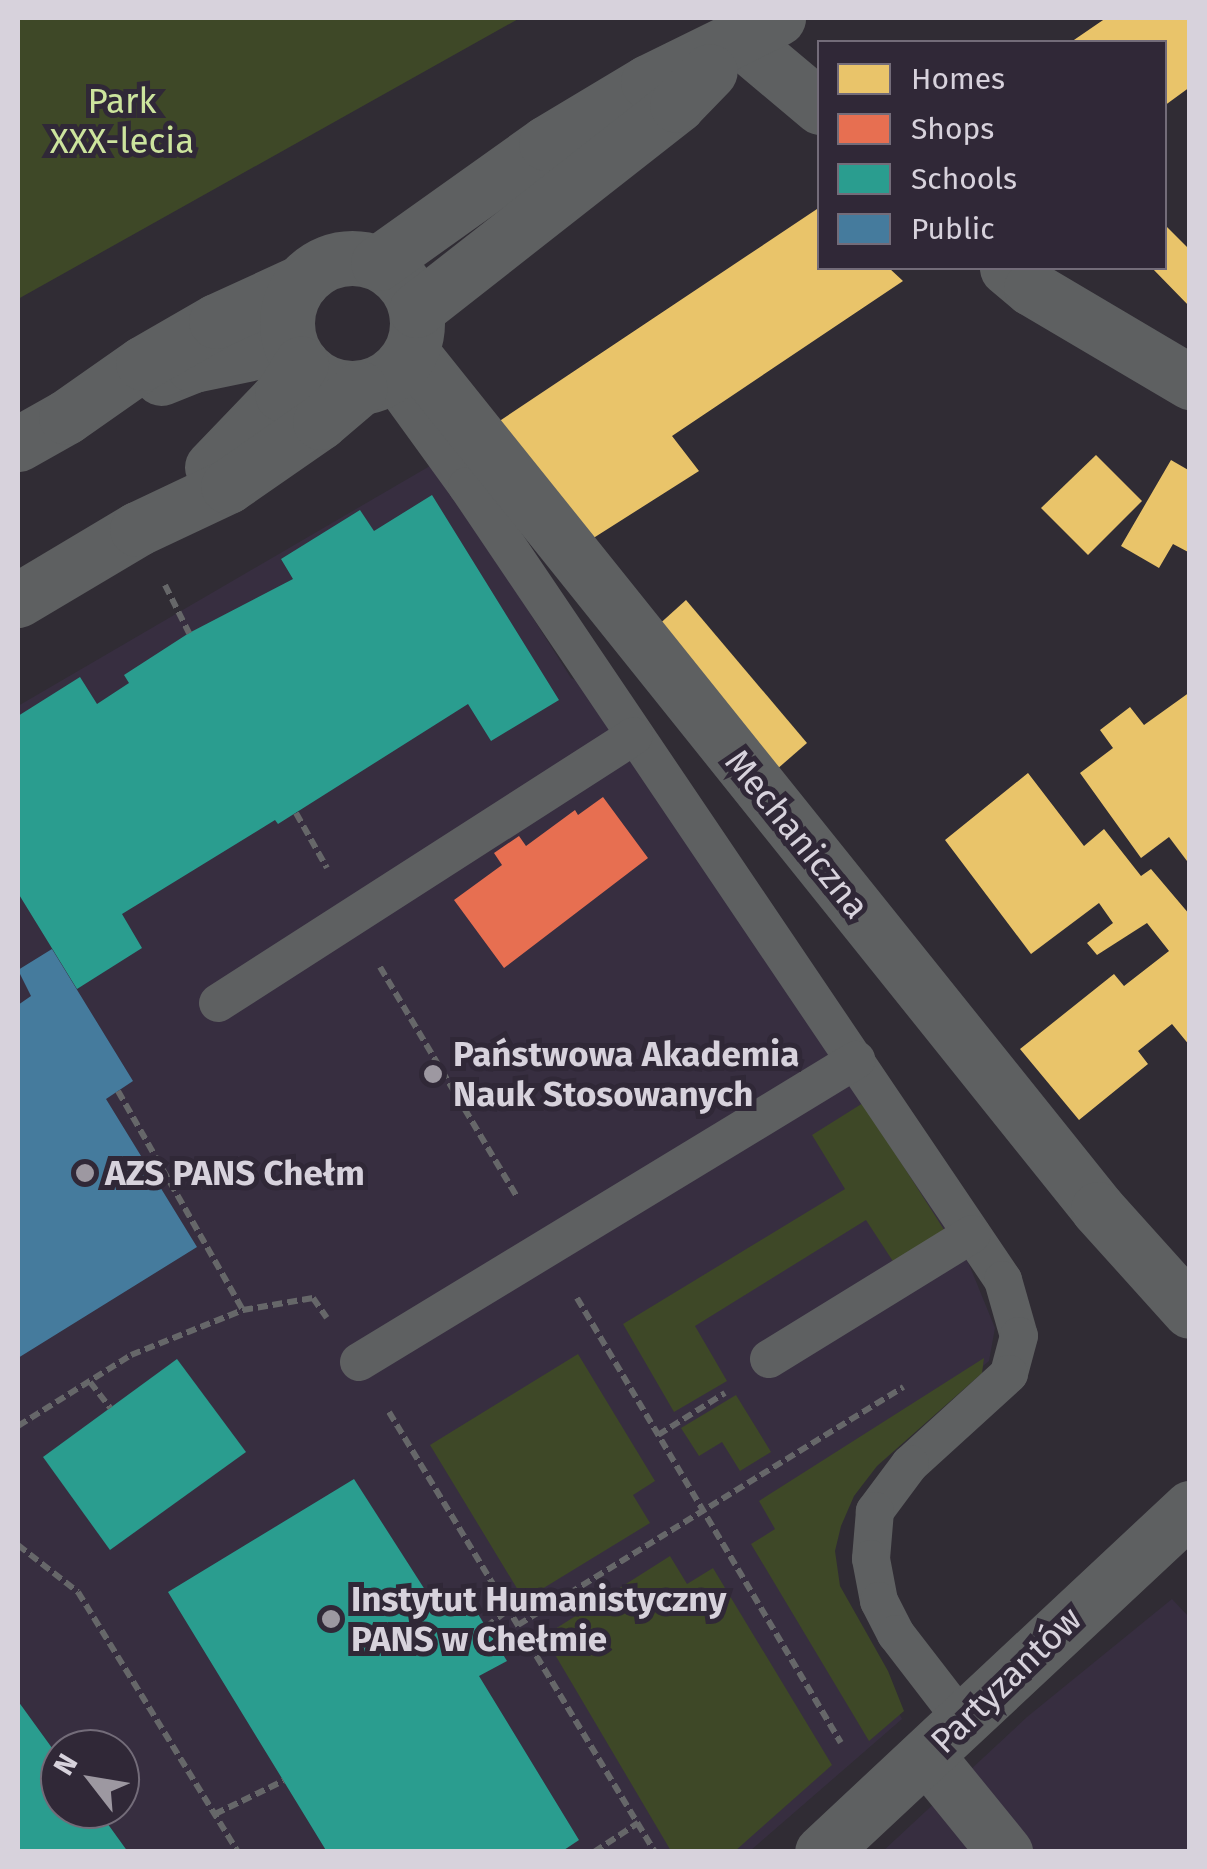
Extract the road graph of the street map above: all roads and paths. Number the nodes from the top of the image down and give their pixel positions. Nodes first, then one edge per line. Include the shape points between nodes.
1 (758, 28) edge
2 (817, 103) edge
3 (378, 263) junction
4 (1009, 270) edge
5 (301, 282) junction
6 (296, 354) junction
7 (394, 357) junction
8 (1190, 382) edge
9 (66, 417) junction
10 (18, 444) edge
11 (148, 550) junction
12 (18, 600) edge
13 (189, 633) dead end
14 (634, 736) junction
15 (296, 813) dead end
16 (354, 916) junction
17 (218, 1003) dead end
18 (856, 1060) junction
19 (118, 1090) dead end
20 (972, 1234) junction
21 (547, 1248) junction
22 (244, 1310) junction
23 (1190, 1311) edge
24 (769, 1359) dead end
25 (358, 1362) junction
26 (915, 1380) dead end
27 (90, 1382) junction
28 (732, 1388) dead end
29 (110, 1408) dead end
30 (18, 1426) edge
31 (658, 1435) junction
32 (1190, 1508) edge
33 (703, 1511) junction
34 (18, 1545) edge
35 (508, 1610) junction
36 (518, 1625) junction
37 (486, 1626) dead end
38 (945, 1739) junction
39 (849, 1757) dead end
40 (284, 1781) dead end
41 (215, 1814) junction
42 (638, 1824) junction
43 (238, 1852) edge
44 (594, 1852) edge
45 (654, 1852) edge
46 (822, 1852) edge
47 (1005, 1852) edge

1 - 2 street
1 - 3 street via 648,82 546,144
1 - 7 street
3 - 5 street via 336,260
3 - 7 street via 409,291
4 - 8 street
5 - 6 street via 290,301
5 - 9 street via 216,321
6 - 7 street via 338,387
6 - 9 street via 192,365
6 - 11 street via 282,394
7 - 11 street via 320,422
7 - 14 lane via 467,486
7 - 23 street, Mechaniczna via 1098,1209
9 - 10 street
11 - 12 street
11 - 13 path
14 - 16 lane
14 - 18 lane
15 - 16 path
16 - 17 lane
16 - 21 path
18 - 20 lane
18 - 21 lane
19 - 22 path
20 - 24 lane
20 - 38 lane via 1003,1280 1019,1336 1009,1374 910,1464 875,1511 872,1560 879,1601
21 - 25 lane
21 - 31 path
22 - 25 path via 314,1298
22 - 27 path via 131,1355
25 - 35 path
26 - 33 path
27 - 29 path
27 - 30 path
28 - 31 path
31 - 33 path
32 - 38 street, Partyzantów
33 - 36 path
33 - 39 path
34 - 41 path via 78,1592
35 - 36 path
35 - 37 path
36 - 42 path
38 - 46 street, Partyzantów
38 - 47 street
40 - 41 path
41 - 43 path
42 - 44 path
42 - 45 path

